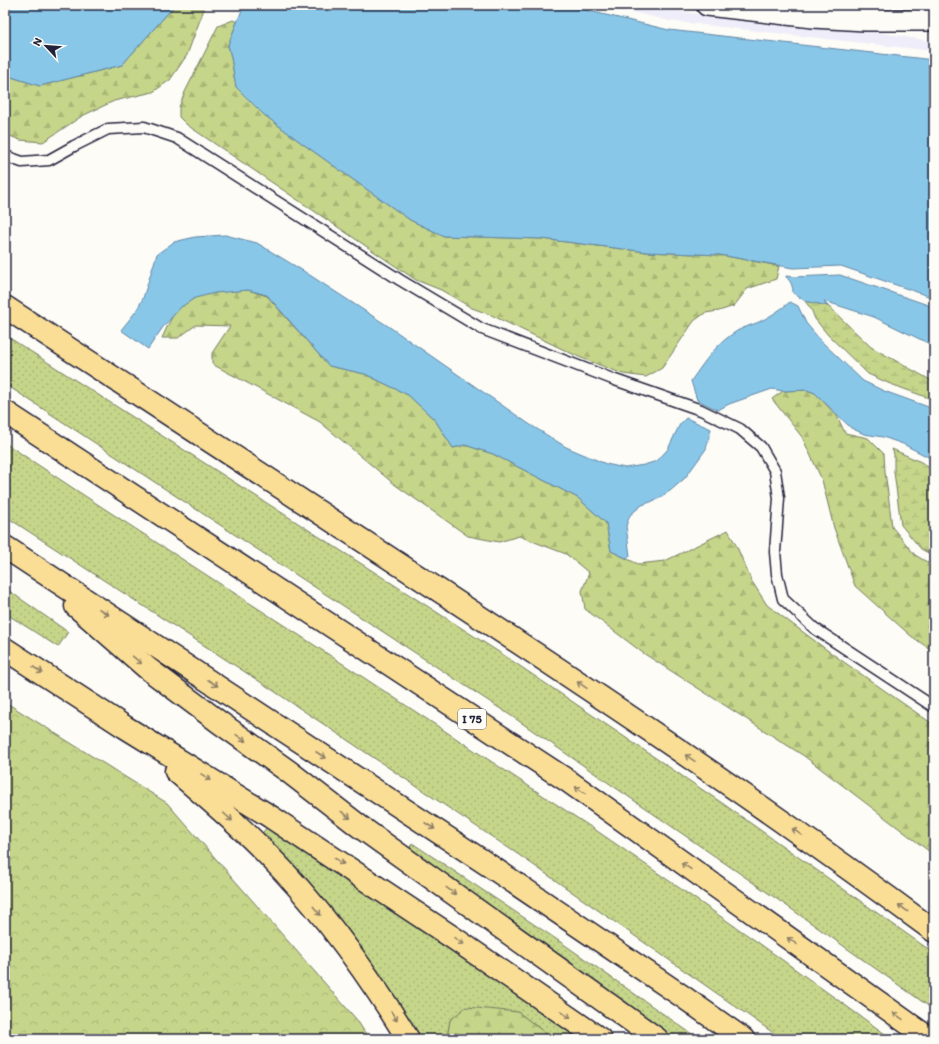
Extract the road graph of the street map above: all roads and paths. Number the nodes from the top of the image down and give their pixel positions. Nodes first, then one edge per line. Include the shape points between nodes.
1 (707, 5) edge
2 (934, 20) edge
3 (5, 156) edge
4 (5, 307) edge
5 (5, 412) edge
6 (5, 547) edge
7 (36, 568) junction
8 (5, 649) edge
9 (934, 707) edge
10 (125, 727) junction
11 (934, 931) edge
12 (408, 1039) edge
13 (600, 1039) edge
14 (656, 1039) edge
15 (743, 1039) edge
16 (930, 1039) edge

1 - 2 street via 813,17
3 - 9 lane via 22,162 49,160 108,129 144,127 177,138 482,329 701,410 740,429 761,447 775,472 779,498 776,574 783,599 814,628
11 -> 4 highway via 710,771 527,647
16 -> 5 highway, I 75 via 568,781
6 - 7 highway
7 -> 14 highway via 87,617 147,668 359,826
7 -> 15 highway via 487,864
8 -> 10 highway
10 -> 12 highway via 266,852 348,949
10 -> 13 highway via 290,829

